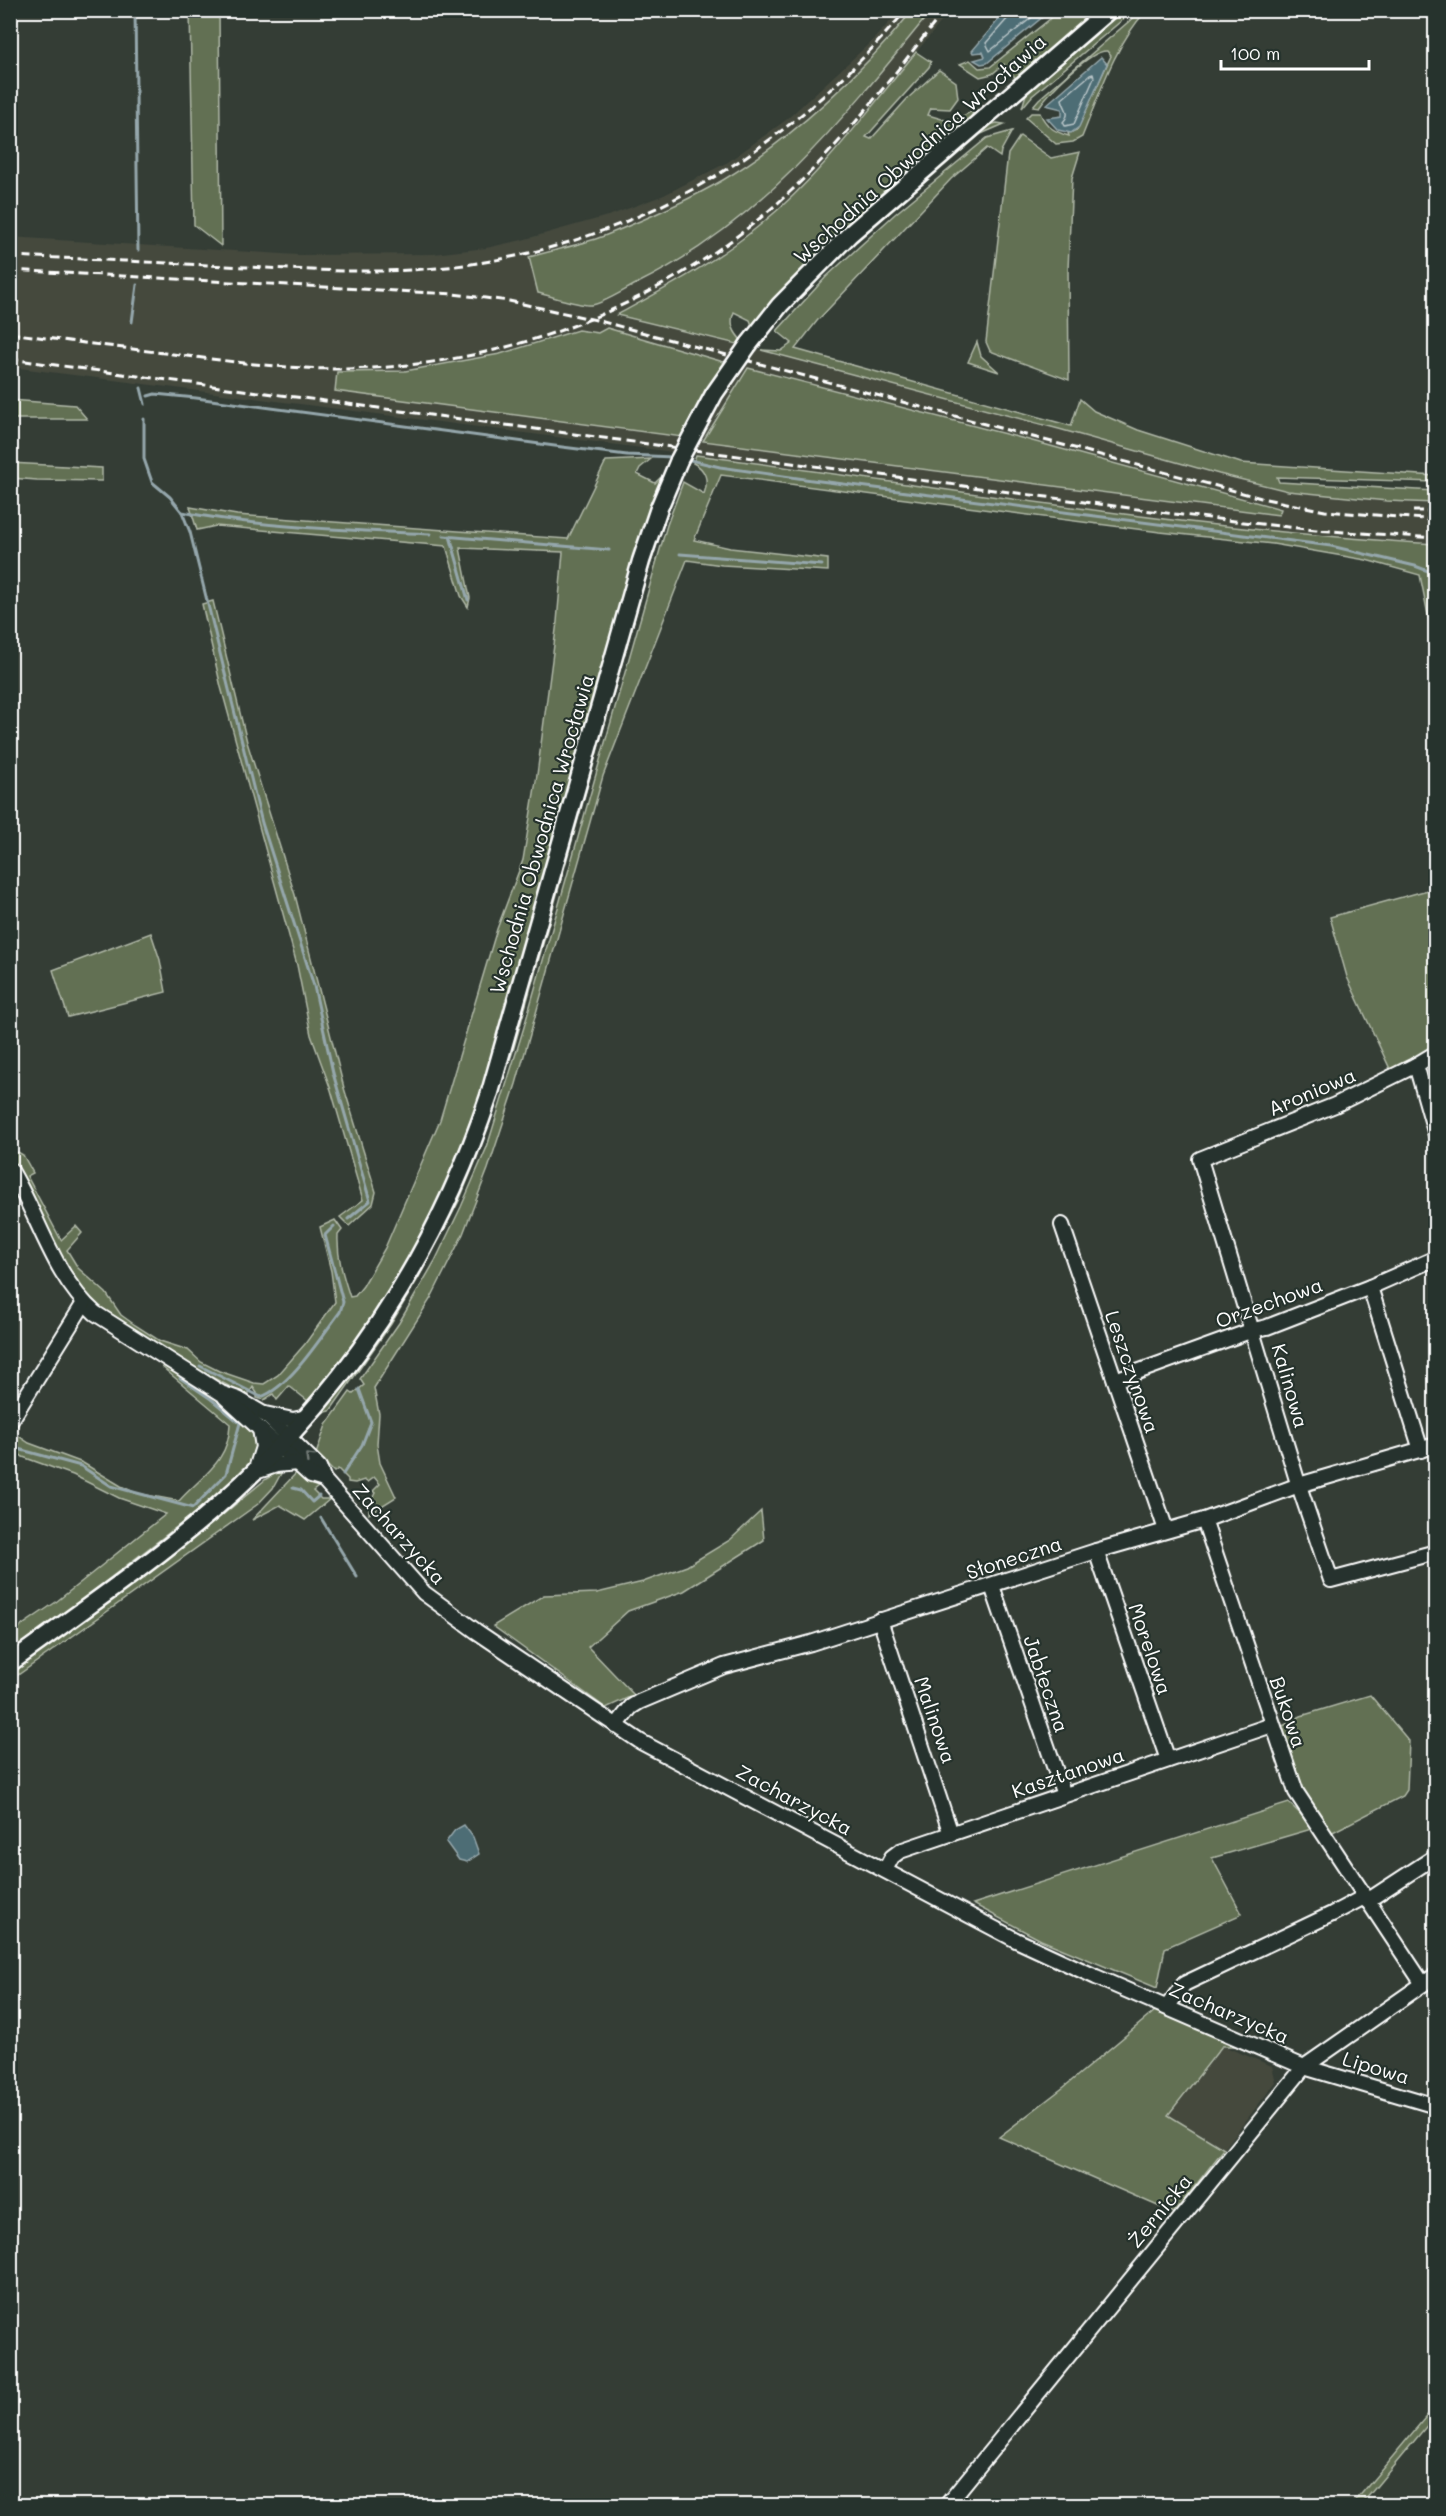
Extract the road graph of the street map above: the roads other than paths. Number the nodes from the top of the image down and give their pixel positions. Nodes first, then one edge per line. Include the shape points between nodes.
1 (1109, 10) edge
2 (1436, 1053) edge
3 (1416, 1065) junction
4 (1436, 1135) edge
5 (1200, 1159) joint
6 (10, 1169) edge
7 (1062, 1226) dead end
8 (1436, 1258) edge
9 (1370, 1287) junction
10 (84, 1303) junction
11 (1253, 1330) junction
12 (1115, 1380) junction
13 (221, 1393) junction
14 (264, 1414) junction
15 (307, 1417) junction
16 (10, 1422) edge
17 (260, 1429) junction
18 (284, 1442) junction
19 (1436, 1445) edge
20 (1421, 1450) junction
21 (297, 1463) junction
22 (255, 1472) junction
23 (324, 1480) junction
24 (1299, 1485) junction
25 (1204, 1520) junction
26 (1166, 1530) junction
27 (1096, 1551) junction
28 (1436, 1552) edge
29 (992, 1586) junction
30 (880, 1620) junction
31 (10, 1663) edge
32 (1272, 1725) junction
33 (616, 1726) junction
34 (1168, 1760) junction
35 (1064, 1795) junction
36 (951, 1834) junction
37 (1436, 1856) edge
38 (885, 1870) junction
39 (1365, 1899) junction
40 (1436, 1975) edge
41 (1423, 1984) junction
42 (1167, 2007) junction
43 (1304, 2067) junction
44 (1436, 2106) edge
45 (946, 2505) edge

1 - 15 main road, Wschodnia Obwodnica Wrocławia, bridge via 850,234 780,305 714,394 679,460 641,561 522,984 470,1149 440,1218 398,1294 359,1353
2 - 3 street, Aroniowa
3 - 4 street
3 - 5 street, Aroniowa via 1335,1105
5 - 11 street, Kalinowa
6 - 10 street, Zacharzycka via 65,1276
7 - 12 street, Leszczynowa
8 - 9 street, Orzechowa
9 - 11 street, Orzechowa
9 - 20 street
10 - 13 street, Zacharzycka
10 - 16 street
11 - 12 street, Orzechowa
11 - 24 street, Kalinowa
12 - 26 street, Leszczynowa
13 - 14 street, Zacharzycka
13 - 17 street, Zacharzycka
14 - 15 street
14 - 18 street, Zacharzycka
15 - 18 main road, Wschodnia Obwodnica Wrocławia
17 - 18 street, Zacharzycka
17 - 22 street via 263,1447
18 - 21 street, Zacharzycka
18 - 22 main road, Wschodnia Obwodnica Wrocławia
23 -> 18 street, Zacharzycka via 319,1467
19 - 20 street, Słoneczna
20 - 24 street, Słoneczna
21 - 22 street
21 - 23 street, Zacharzycka via 311,1476
22 - 31 main road, Wschodnia Obwodnica Wrocławia via 178,1538
23 - 33 street, Zacharzycka via 424,1593
24 - 25 street, Słoneczna
24 - 28 street, Kalinowa via 1331,1580
25 - 26 street, Słoneczna
25 - 32 street, Bukowa
26 - 27 street, Słoneczna
27 - 29 street, Słoneczna
27 - 34 street, Morelowa
29 - 30 street, Słoneczna
29 - 35 street, Jabłeczna
30 - 33 street, Słoneczna via 724,1666 671,1687 631,1707
30 - 36 street, Malinowa
32 - 34 street, Kasztanowa
32 - 39 street, Bukowa via 1296,1792
33 - 38 street, Zacharzycka
34 - 35 street, Kasztanowa
35 - 36 street, Kasztanowa
36 - 38 street, Kasztanowa via 900,1851
37 - 39 street
38 - 42 street, Zacharzycka via 1016,1940
39 - 41 street, Bukowa
39 - 42 street via 1184,1984
40 - 41 street, Żernicka
41 - 43 street, Żernicka
42 - 43 street, Zacharzycka
43 - 44 street, Lipowa
43 - 45 street, Żernicka

